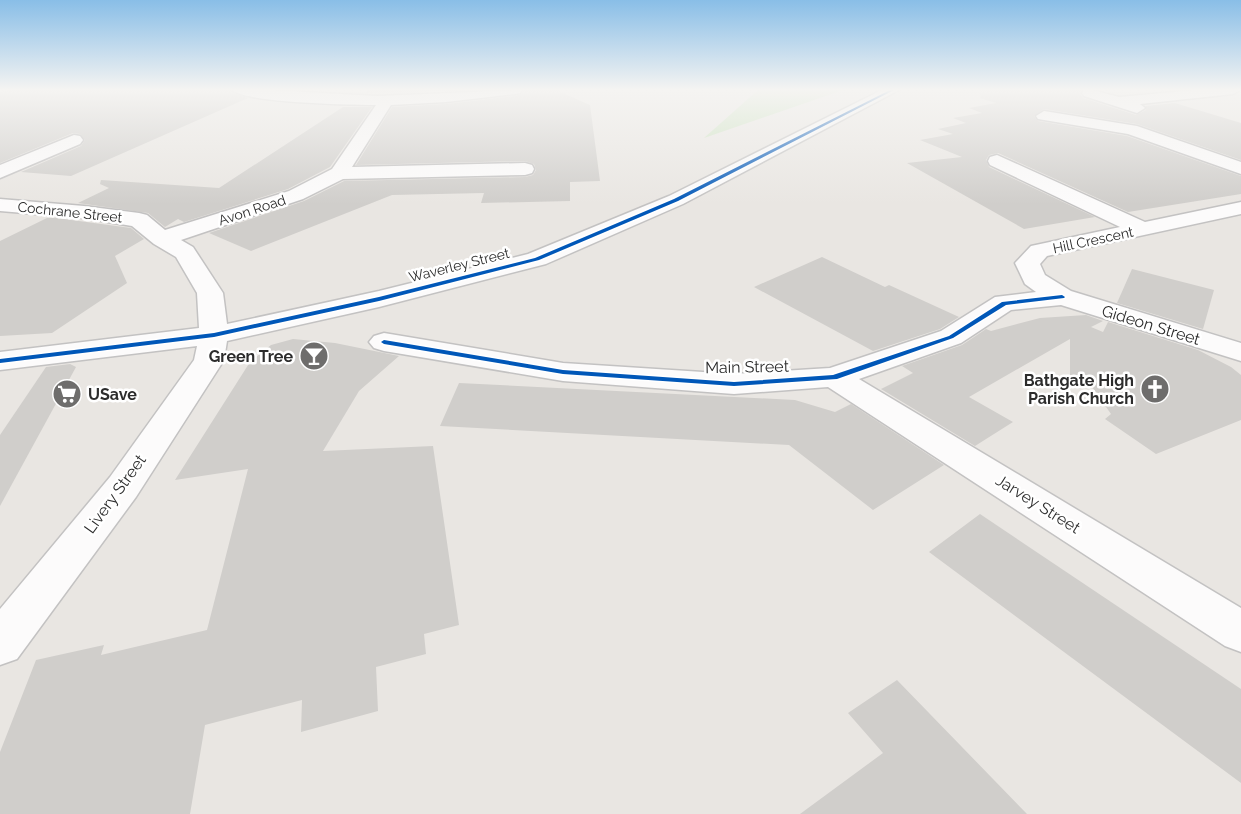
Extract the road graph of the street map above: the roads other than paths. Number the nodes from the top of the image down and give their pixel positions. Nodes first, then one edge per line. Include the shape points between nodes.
1 (368, 128) edge
2 (817, 128) edge
3 (1118, 128) edge
4 (74, 140) dead end
5 (998, 161) dead end
6 (1241, 168) edge
7 (525, 169) dead end
8 (0, 172) edge
9 (339, 173) junction
10 (0, 205) edge
11 (1241, 208) edge
12 (1142, 230) junction
13 (162, 239) junction
14 (1062, 297) junction
15 (214, 335) junction
16 (384, 342) dead end
17 (1241, 352) edge
18 (0, 360) edge
19 (834, 377) junction
20 (1241, 632) edge
21 (0, 644) edge

1 - 9 street, Avon Road
2 - 15 street, Waverley Street via 676,200 537,259
3 - 6 street
4 - 8 street
5 - 12 street, Hill Crescent
7 - 9 street, Avon Road
9 - 13 street, Avon Road via 296,195
10 - 13 street, Cochrane Street via 139,220
11 - 12 street, Hill Crescent
12 - 14 street, Hill Crescent via 1039,251 1027,263 1034,279
13 - 15 street, Cochrane Street via 185,252 210,293
14 - 17 street, Gideon Street
14 - 19 street, Main Street via 1004,303 951,337
15 - 18 street, Waverley Street
15 - 21 street, Livery Street via 209,360 123,487
16 - 19 street, Main Street via 574,373 734,384
19 - 20 street, Jarvey Street

